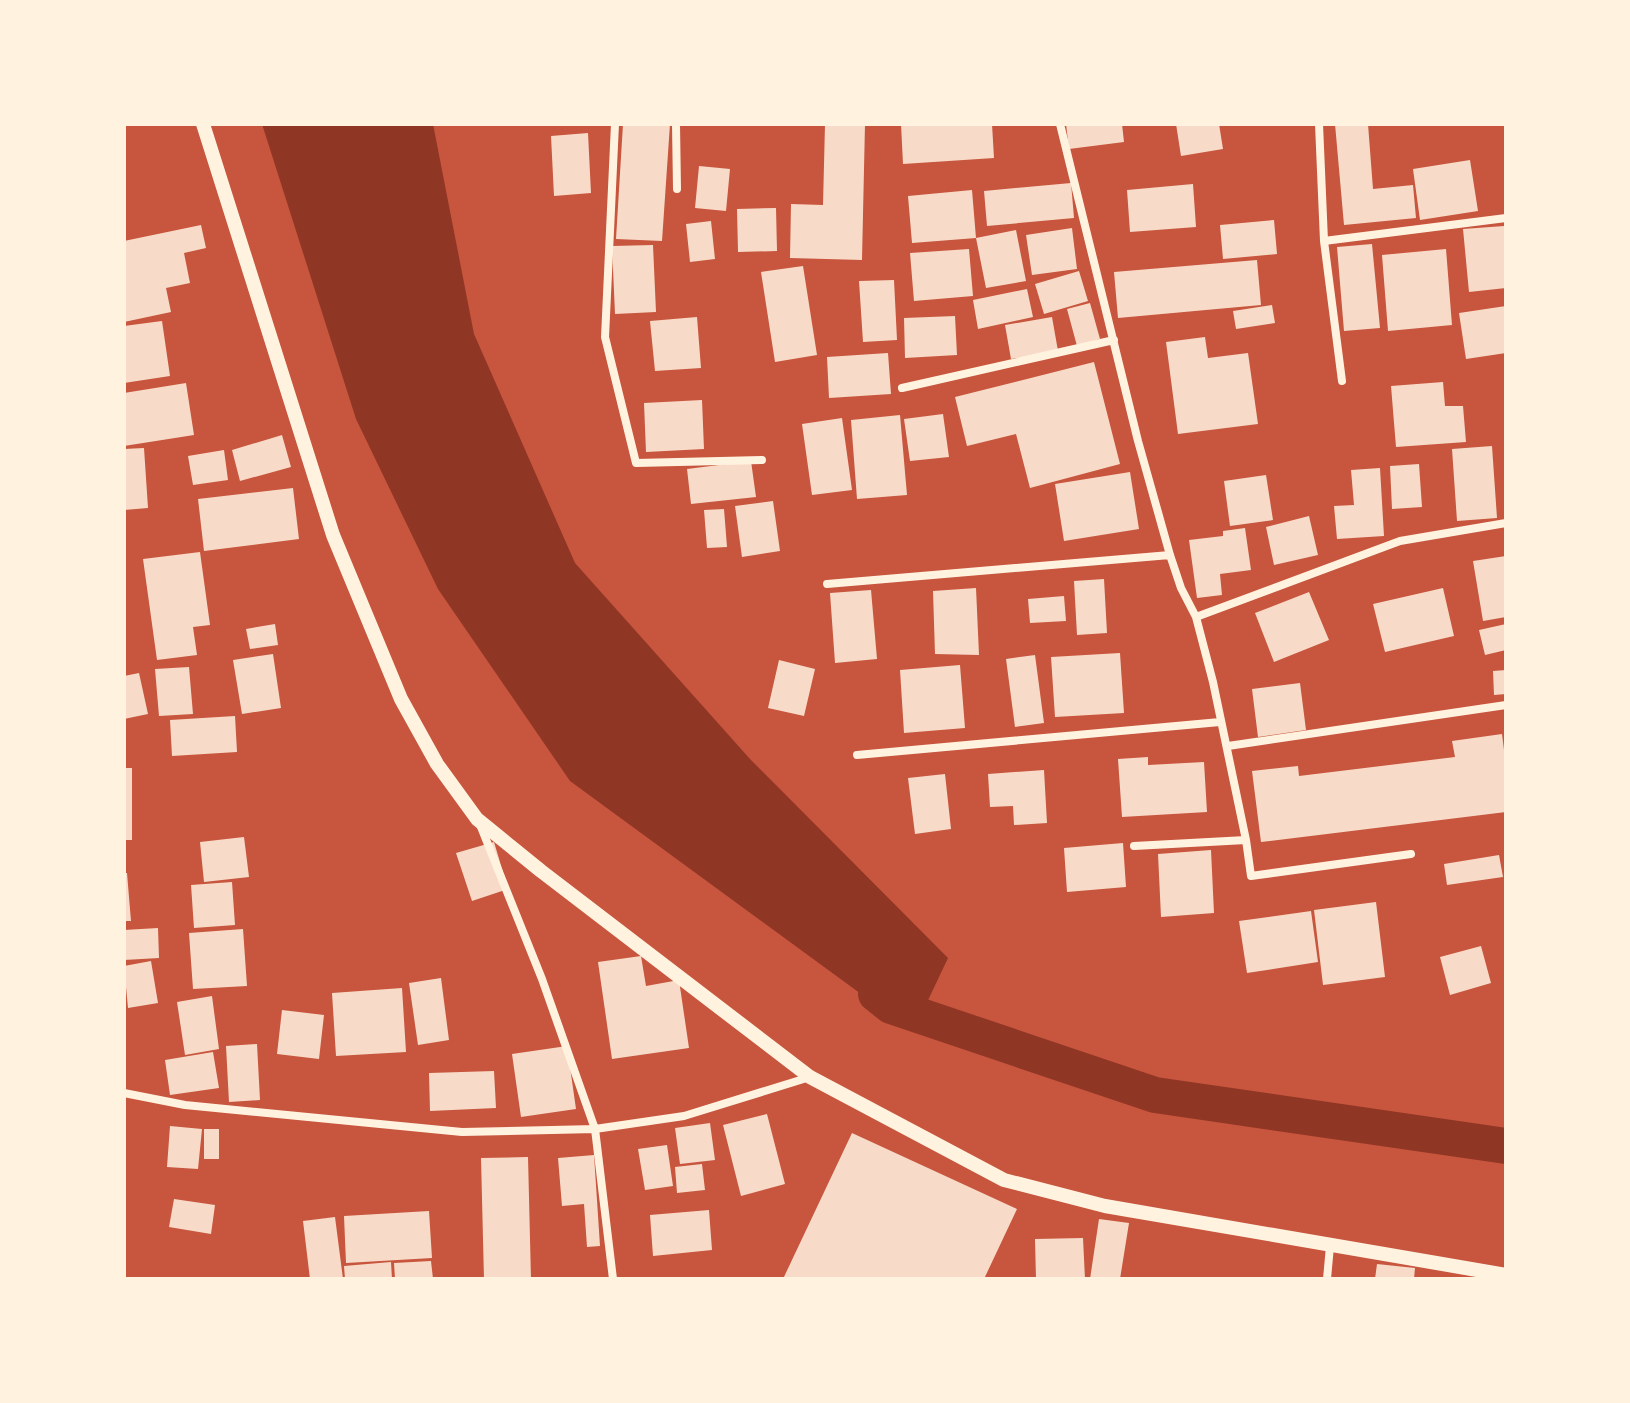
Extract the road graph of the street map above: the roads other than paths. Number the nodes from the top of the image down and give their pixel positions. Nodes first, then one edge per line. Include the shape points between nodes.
1 (203, 124) edge
2 (615, 124) edge
3 (676, 124) edge
4 (1060, 124) edge
5 (1319, 124) edge
6 (677, 189) dead end
7 (1506, 218) edge
8 (1324, 241) junction
9 (1114, 340) junction
10 (1342, 381) dead end
11 (902, 388) dead end
12 (762, 460) dead end
13 (1506, 523) edge
14 (1170, 555) junction
15 (827, 584) dead end
16 (1196, 617) junction
17 (1506, 705) edge
18 (1220, 722) junction
19 (1228, 746) junction
20 (857, 755) dead end
21 (477, 819) junction
22 (1246, 840) junction
23 (1134, 846) dead end
24 (1411, 854) dead end
25 (810, 1077) junction
26 (124, 1093) edge
27 (595, 1129) junction
28 (1330, 1246) junction
29 (1506, 1275) edge
30 (613, 1279) edge
31 (1327, 1279) edge

1 - 21 street via 333,535 401,699 437,764
2 - 12 street via 605,337 636,463
3 - 6 street
4 - 9 street
5 - 8 street
7 - 8 street
8 - 10 street
9 - 11 street
9 - 14 street
13 - 16 street via 1400,541
14 - 15 street
14 - 16 street
16 - 18 street
17 - 19 street
18 - 19 street
18 - 20 street
19 - 22 street
21 - 25 street
21 - 27 street
22 - 23 street
22 - 24 street via 1251,876
25 - 27 street via 684,1116
25 - 28 street via 1004,1180 1105,1206
26 - 27 street via 185,1105 462,1132
27 - 30 street
28 - 29 street
28 - 31 street

